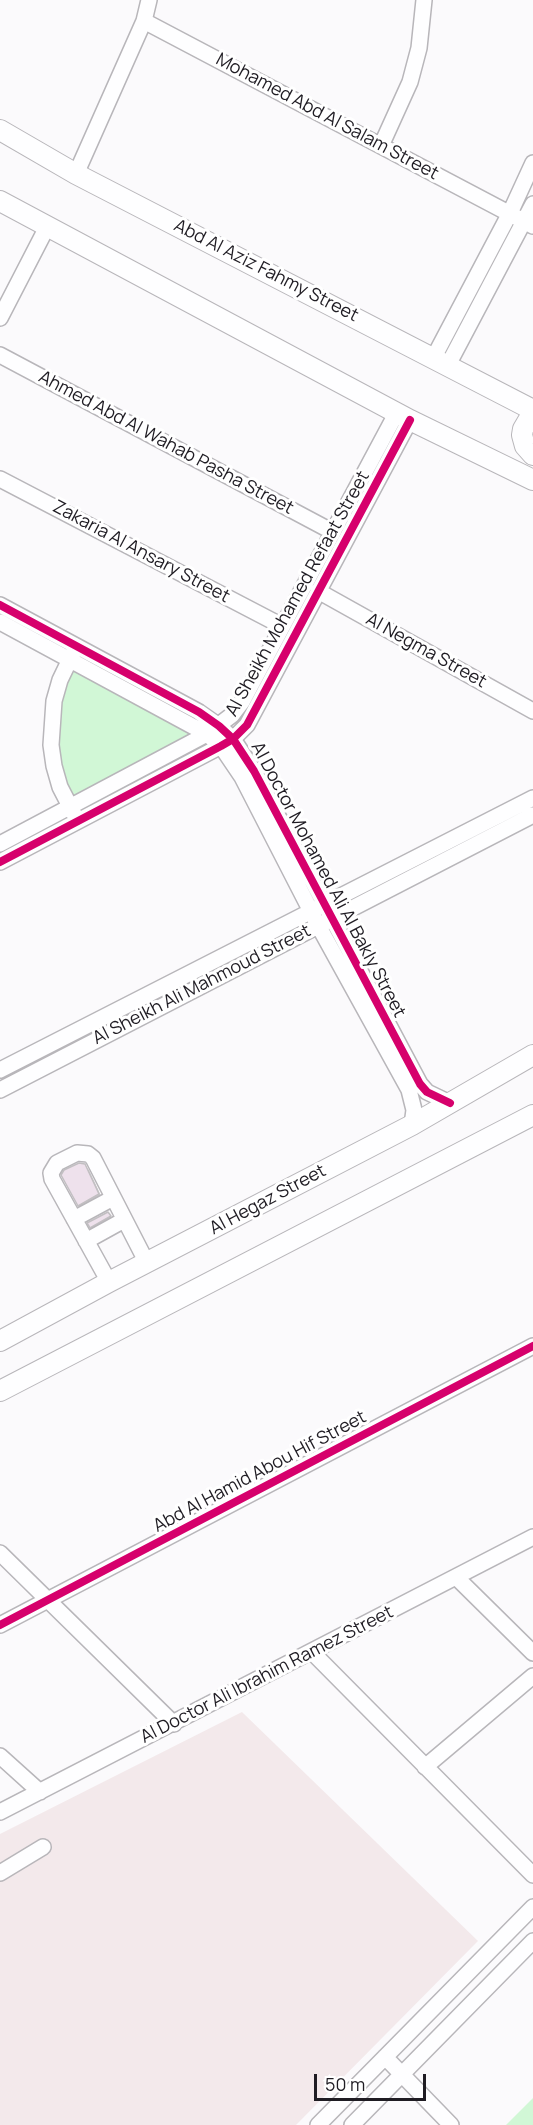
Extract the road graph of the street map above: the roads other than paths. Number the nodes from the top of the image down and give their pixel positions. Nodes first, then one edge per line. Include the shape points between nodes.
1 (149, 0) edge
2 (424, 0) edge
3 (144, 21) junction
4 (0, 130) edge
5 (381, 146) junction
6 (533, 163) edge
7 (76, 174) junction
8 (0, 201) edge
9 (533, 204) edge
10 (510, 213) junction
11 (529, 223) edge
12 (47, 227) junction
13 (0, 318) edge
14 (0, 355) edge
15 (441, 361) junction
16 (533, 411) edge
17 (403, 416) junction
18 (533, 455) edge
19 (0, 479) edge
20 (533, 480) edge
21 (333, 532) junction
22 (318, 591) junction
23 (0, 605) edge
24 (0, 622) edge
25 (282, 626) junction
26 (73, 653) junction
27 (533, 711) edge
28 (213, 730) junction
29 (227, 742) junction
30 (533, 798) edge
31 (69, 807) junction
32 (533, 816) edge
33 (78, 821) junction
34 (0, 844) edge
35 (0, 862) edge
36 (317, 908) junction
37 (325, 922) junction
38 (533, 1056) edge
39 (0, 1070) edge
40 (0, 1090) edge
41 (450, 1103) junction
42 (533, 1115) edge
43 (412, 1125) junction
44 (113, 1198) junction
45 (74, 1219) junction
46 (124, 1220) junction
47 (86, 1241) junction
48 (147, 1263) junction
49 (109, 1282) junction
50 (0, 1341) edge
51 (533, 1346) edge
52 (0, 1391) edge
53 (533, 1537) edge
54 (0, 1553) edge
55 (456, 1577) junction
56 (48, 1600) junction
57 (0, 1625) edge
58 (312, 1652) junction
59 (533, 1653) edge
60 (533, 1676) edge
61 (174, 1724) junction
62 (0, 1756) edge
63 (425, 1767) junction
64 (40, 1792) junction
65 (0, 1812) edge
66 (43, 1847) dead end
67 (0, 1873) edge
68 (533, 1875) edge
69 (533, 1907) edge
70 (533, 1941) edge
71 (385, 2057) junction
72 (402, 2074) junction
73 (318, 2125) edge
74 (352, 2125) edge
75 (451, 2125) edge

1 - 3 street
2 - 5 street via 419,48 410,82
3 - 5 street, Mohamed Abd Al Salam Street
3 - 7 street
4 - 7 main road, Abd Al Aziz Fahmy Street
5 - 10 street, Mohamed Abd Al Salam Street
6 - 10 street
7 - 15 main road, Abd Al Aziz Fahmy Street
8 - 12 main road
9 - 11 street
10 - 11 street, Mohamed Abd Al Salam Street
10 - 15 street
11 - 15 street
12 - 13 street
12 - 17 main road
14 - 21 street, Ahmed Abd Al Wahab Pasha Street
15 - 16 main road, Abd Al Aziz Fahmy Street
16 - 18 main road via 522,435
17 - 20 main road
17 - 21 street, Al Sheikh Mohamed Refaat Street
17 - 22 street, Al Sheikh Mohamed Refaat Street
19 - 25 street, Zakaria Al Ansary Street
21 - 25 street, Al Sheikh Mohamed Refaat Street
22 - 27 street, Al Negma Street
22 - 29 street, Al Sheikh Mohamed Refaat Street via 247,725
23 - 26 street, Al Doctor Mohamed Ali Al Bakly Street
24 - 26 street, Al Doctor Mohamed Ali Al Bakly Street
25 - 28 street, Al Sheikh Mohamed Refaat Street via 242,702
26 - 28 street, Al Doctor Mohamed Ali Al Bakly Street
26 - 31 street via 54,701 51,745 57,777
28 - 29 street, Al Doctor Mohamed Ali Al Bakly Street
28 - 31 street, Al Sheikh Mohamed Refaat Street
29 - 33 street, Al Sheikh Mohamed Refaat Street
29 - 36 street, Al Doctor Mohamed Ali Al Bakly Street via 242,777
30 - 36 street, Al Sheikh Ali Mahmoud Street
31 - 33 street
31 - 34 street, Al Sheikh Mohamed Refaat Street
32 - 37 street, Al Sheikh Ali Mahmoud Street
33 - 35 street, Al Sheikh Mohamed Refaat Street
36 - 37 street, Al Doctor Mohamed Ali Al Bakly Street
36 - 39 street, Al Sheikh Ali Mahmoud Street
37 - 40 street, Al Sheikh Ali Mahmoud Street
37 - 41 street, Al Doctor Mohamed Ali Al Bakly Street via 420,1084 427,1092
37 - 43 street, Al Doctor Mohamed Ali Al Bakly Street via 409,1090 414,1110
38 - 41 main road, Al Hegaz Street
41 - 43 main road, Al Hegaz Street
42 - 52 main road
43 - 48 main road, Al Hegaz Street
44 - 45 street
44 - 45 street via 88,1154 77,1153 57,1163 52,1179
44 - 46 street
45 - 47 street
46 - 47 street
46 - 48 street
47 - 49 street
48 - 49 main road, Al Hegaz Street
49 - 50 main road, Al Hegaz Street
51 - 56 street, Abd Al Hamid Abou Hif Street
53 - 55 street, Al Doctor Ali Ibrahim Ramez Street
54 - 56 street
55 - 58 street, Al Doctor Ali Ibrahim Ramez Street
55 - 59 street
56 - 57 street, Abd Al Hamid Abou Hif Street
56 - 61 street
58 - 61 street, Al Doctor Ali Ibrahim Ramez Street
58 - 63 street
60 - 63 street
61 - 64 street, Al Doctor Ali Ibrahim Ramez Street
62 - 64 street
63 - 68 street
64 - 65 street, Al Doctor Ali Ibrahim Ramez Street
66 - 67 street
69 - 71 street
70 - 72 street
71 - 72 street
71 - 73 street
72 - 74 street
72 - 75 street

